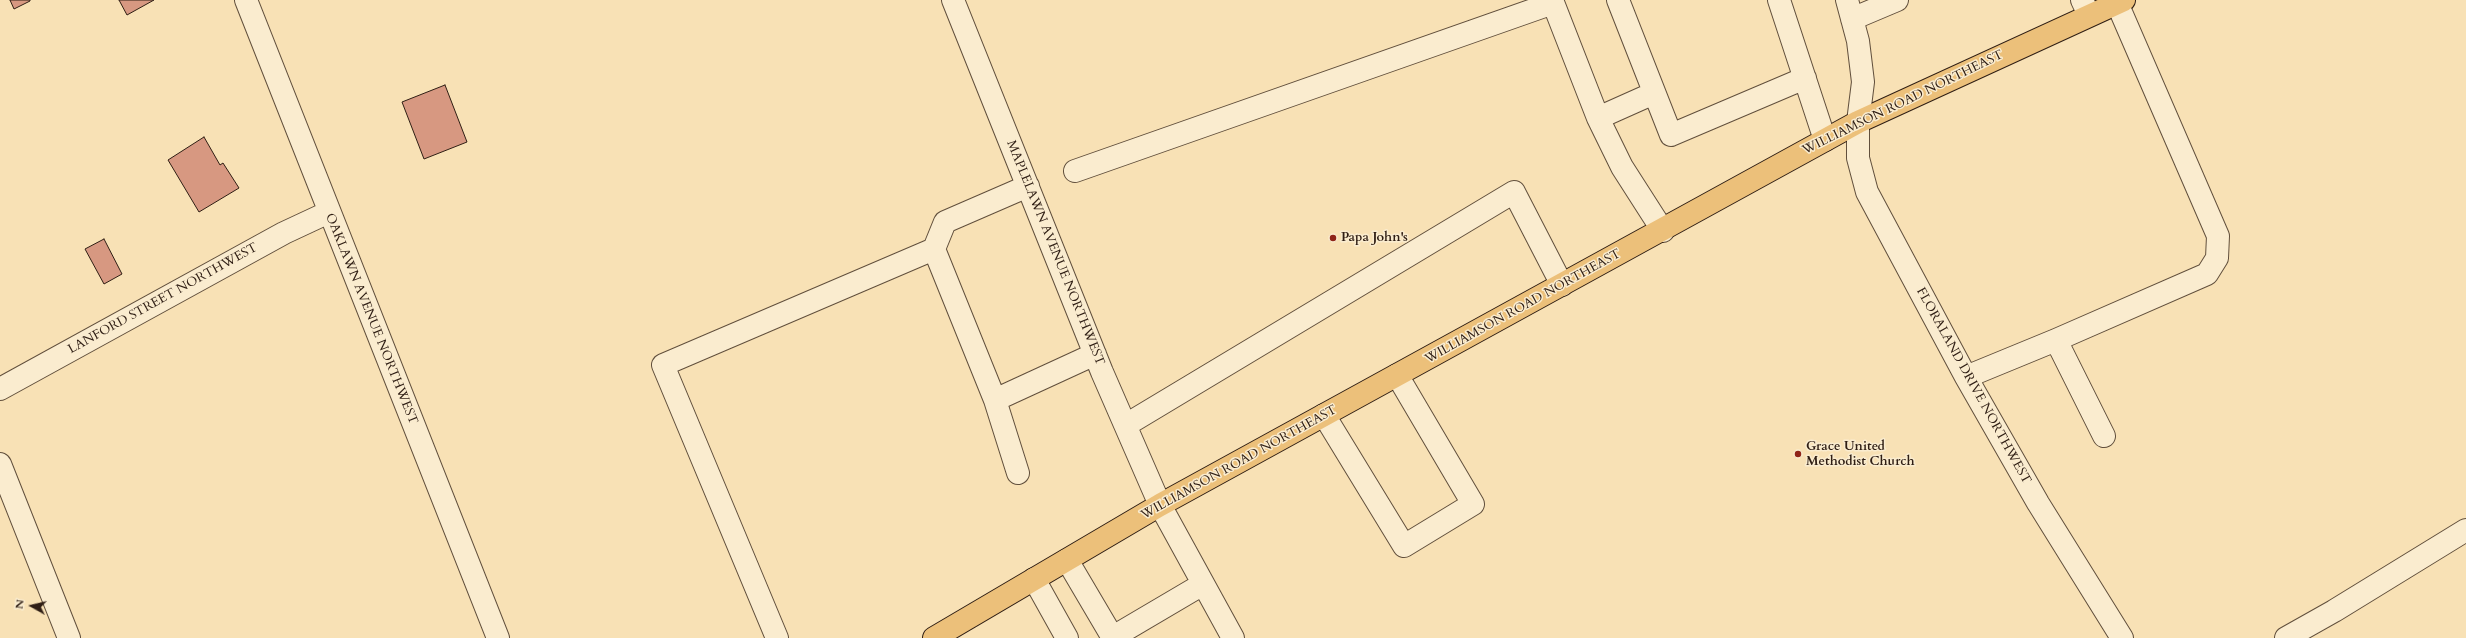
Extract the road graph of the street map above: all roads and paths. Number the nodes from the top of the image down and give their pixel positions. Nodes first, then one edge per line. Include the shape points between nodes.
1 (246, 0) edge
2 (953, 0) edge
3 (1618, 0) edge
4 (1779, 0) edge
5 (1897, 0) edge
6 (1552, 1) edge
7 (2120, 2) edge
8 (2085, 8) edge
9 (1849, 10) edge
10 (1805, 78) junction
11 (1654, 93) junction
12 (1598, 118) junction
13 (1858, 122) junction
14 (1825, 140) junction
15 (1075, 171) dead end
16 (1028, 186) junction
17 (329, 212) junction
18 (1663, 231) junction
19 (934, 249) junction
20 (1562, 285) junction
21 (2056, 340) junction
22 (1095, 354) junction
23 (1397, 375) junction
24 (1966, 377) junction
25 (0, 389) edge
26 (995, 400) junction
27 (1324, 416) junction
28 (1126, 425) junction
29 (2104, 436) dead end
30 (0, 464) edge
31 (1018, 473) dead end
32 (1160, 505) junction
33 (2466, 530) edge
34 (1067, 560) junction
35 (1034, 580) junction
36 (1202, 584) junction
37 (1113, 637) edge
38 (69, 638) edge
39 (498, 638) edge
40 (778, 638) edge
41 (934, 638) edge
42 (1067, 638) edge
43 (1233, 638) edge
44 (2122, 638) edge
45 (2286, 638) edge

1 - 17 street, OAKLAWN AVENUE NORTHWEST
2 - 16 street, MAPLELAWN AVENUE NORTHWEST
3 - 11 street
4 - 10 street
5 - 9 street
6 - 12 street
6 - 15 street
7 - 8 main road, WILLIAMSON ROAD NORTHEAST
7 - 21 street via 2218,236 2217,258 2207,274
8 - 13 main road, WILLIAMSON ROAD NORTHEAST
9 - 13 street, FLORALAND DRIVE NORTHWEST via 1858,41 1863,82
10 - 11 street via 1671,135
10 - 14 street
11 - 12 street
12 - 18 street via 1622,167
13 - 14 main road, WILLIAMSON ROAD NORTHEAST
13 - 24 street, FLORALAND DRIVE NORTHWEST via 1858,158 1867,192
14 - 18 main road, WILLIAMSON ROAD NORTHEAST
16 - 19 street via 945,222
16 - 22 street, MAPLELAWN AVENUE NORTHWEST
17 - 25 street, LANFORD STREET NORTHWEST via 284,233
17 - 39 street, OAKLAWN AVENUE NORTHWEST
18 - 20 main road, WILLIAMSON ROAD NORTHEAST
19 - 26 street
19 - 40 street via 663,365
20 - 23 main road, WILLIAMSON ROAD NORTHEAST
20 - 28 street via 1514,192
21 - 24 street
21 - 29 street
22 - 26 street
22 - 28 street, MAPLELAWN AVENUE NORTHWEST
23 - 27 main road, WILLIAMSON ROAD NORTHEAST
23 - 27 street via 1473,504 1404,546
24 - 44 street, FLORALAND DRIVE NORTHWEST via 2038,503
26 - 31 street
27 - 32 main road, WILLIAMSON ROAD NORTHEAST
28 - 32 street, MAPLELAWN AVENUE NORTHWEST
30 - 38 street
32 - 34 main road, WILLIAMSON ROAD NORTHEAST
32 - 36 street, MAPLELAWN AVENUE NORTHWEST
33 - 45 street
34 - 35 main road, WILLIAMSON ROAD NORTHEAST
34 - 37 street
35 - 41 main road, WILLIAMSON ROAD NORTHEAST
35 - 42 street
36 - 37 street
36 - 43 street, MAPLELAWN AVENUE NORTHWEST

